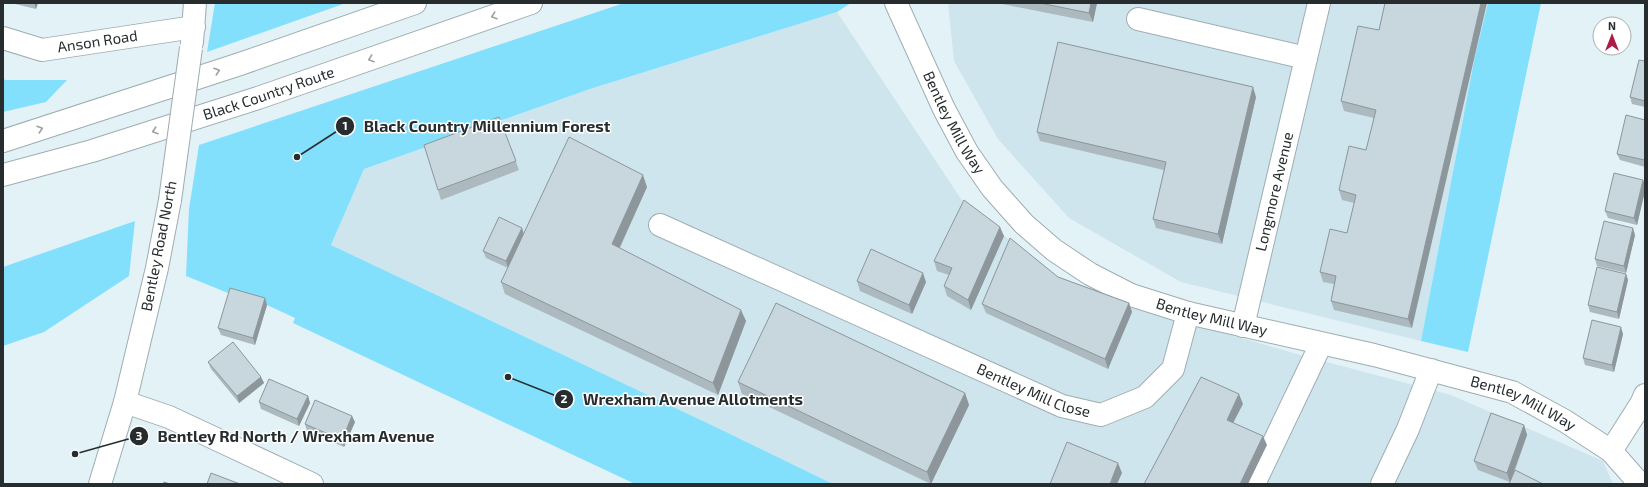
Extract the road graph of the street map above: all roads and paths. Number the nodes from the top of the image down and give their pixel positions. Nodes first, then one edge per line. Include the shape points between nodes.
1 (196, 3) edge
2 (415, 3) edge
3 (531, 3) edge
4 (896, 3) edge
5 (1319, 3) edge
6 (1138, 19) dead end
7 (3, 38) edge
8 (192, 38) junction
9 (1306, 58) junction
10 (3, 141) edge
11 (92, 151) junction
12 (3, 175) edge
13 (3, 189) edge
14 (660, 225) dead end
15 (1188, 313) junction
16 (1243, 326) junction
17 (1322, 344) junction
18 (1430, 370) junction
19 (1645, 395) edge
20 (125, 402) junction
21 (1611, 451) junction
22 (100, 484) edge
23 (312, 484) edge
24 (1254, 484) edge
25 (1382, 484) edge
26 (1640, 484) edge

1 - 8 main road, Bentley Road North
10 -> 2 main road via 240,64
3 -> 11 main road, Black Country Route via 258,98
4 - 15 main road, Bentley Mill Way via 944,109 967,152 992,188 1024,224 1054,250 1090,274 1131,295
5 - 9 main road, Longmore Avenue
6 - 9 main road
7 - 8 main road, Anson Road via 42,50
8 - 20 main road, Bentley Road North, bridge via 170,200 157,268
9 - 16 main road, Longmore Avenue
11 - 12 main road, Black Country Route
11 - 13 main road
14 - 15 main road, Bentley Mill Close via 1062,406 1101,415 1145,397 1173,370
15 - 16 main road, Bentley Mill Way
16 - 17 main road, Bentley Mill Way
17 - 18 main road, Bentley Mill Way
17 - 24 main road
18 - 21 main road, Bentley Mill Way via 1512,392 1565,421
18 - 25 main road via 1408,429
19 - 21 main road
20 - 22 main road, Bentley Road North
20 - 23 main road via 169,417
21 - 26 main road, Bentley Mill Way

